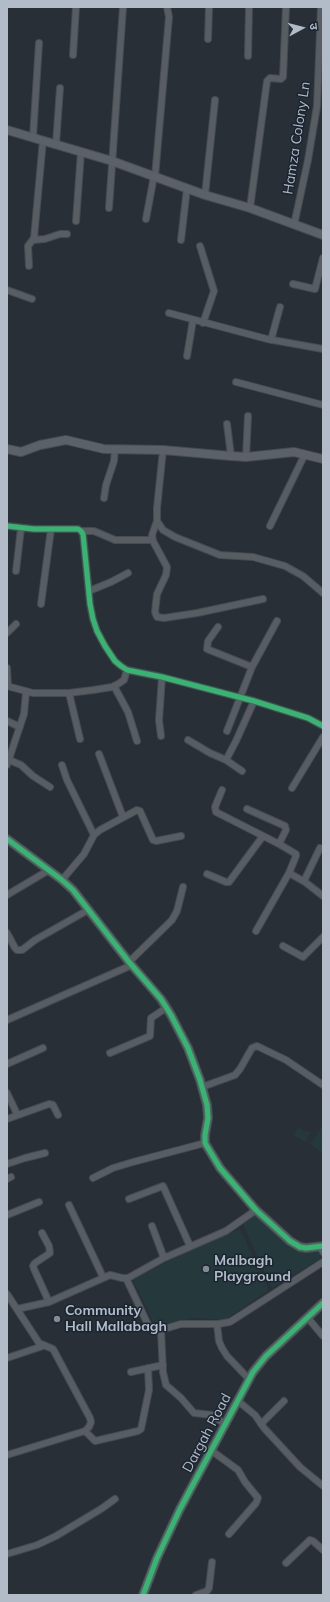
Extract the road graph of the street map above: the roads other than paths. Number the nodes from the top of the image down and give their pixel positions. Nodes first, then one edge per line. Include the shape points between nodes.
1 (76, 7) edge
2 (123, 7) edge
3 (167, 7) edge
4 (209, 7) edge
5 (249, 7) edge
6 (286, 7) edge
7 (321, 7) edge
8 (208, 39) dead end
9 (39, 43) dead end
10 (73, 55) dead end
11 (248, 56) dead end
12 (60, 88) dead end
13 (215, 100) dead end
14 (7, 130) edge
15 (33, 137) junction
16 (43, 140) junction
17 (56, 144) junction
18 (81, 152) junction
19 (112, 161) junction
20 (155, 176) junction
21 (187, 188) junction
22 (205, 195) junction
23 (109, 208) dead end
24 (250, 208) junction
25 (146, 219) dead end
26 (76, 221) dead end
27 (294, 225) junction
28 (67, 234) dead end
29 (323, 235) edge
30 (33, 240) junction
31 (181, 240) dead end
32 (200, 246) dead end
33 (323, 258) edge
34 (29, 266) dead end
35 (293, 284) dead end
36 (7, 290) edge
37 (32, 299) dead end
38 (280, 307) dead end
39 (169, 313) dead end
40 (193, 320) junction
41 (203, 323) junction
42 (271, 340) junction
43 (323, 349) edge
44 (187, 356) dead end
45 (236, 382) dead end
46 (323, 405) edge
47 (248, 416) dead end
48 (227, 424) dead end
49 (7, 449) edge
50 (115, 449) junction
51 (163, 450) junction
52 (305, 454) junction
53 (231, 456) junction
54 (246, 457) junction
55 (323, 459) edge
56 (104, 498) dead end
57 (157, 521) junction
58 (7, 526) edge
59 (270, 526) dead end
60 (21, 528) junction
61 (50, 529) junction
62 (81, 530) junction
63 (153, 540) junction
64 (16, 571) dead end
65 (128, 573) dead end
66 (89, 591) junction
67 (323, 594) edge
68 (263, 599) dead end
69 (41, 604) dead end
70 (277, 622) dead end
71 (16, 624) dead end
72 (218, 627) dead end
73 (7, 634) edge
74 (7, 668) edge
75 (252, 668) junction
76 (127, 670) junction
77 (162, 677) junction
78 (7, 686) edge
79 (114, 686) junction
80 (26, 692) junction
81 (69, 693) junction
82 (239, 698) junction
83 (254, 701) junction
84 (7, 721) edge
85 (323, 726) edge
86 (20, 727) junction
87 (227, 731) dead end
88 (161, 736) dead end
89 (323, 737) edge
90 (80, 738) dead end
91 (188, 740) dead end
92 (137, 741) dead end
93 (99, 754) dead end
94 (226, 760) junction
95 (8, 761) edge
96 (62, 765) dead end
97 (242, 771) dead end
98 (50, 787) dead end
99 (292, 788) dead end
100 (222, 790) dead end
101 (247, 809) dead end
102 (122, 817) junction
103 (94, 835) junction
104 (181, 836) dead end
105 (263, 836) junction
106 (7, 839) edge
107 (280, 844) junction
108 (320, 848) dead end
109 (49, 870) junction
110 (289, 873) junction
111 (208, 874) dead end
112 (62, 880) junction
113 (304, 881) junction
114 (183, 887) dead end
115 (7, 895) edge
116 (323, 896) edge
117 (88, 910) junction
118 (256, 930) dead end
119 (7, 933) edge
120 (323, 937) edge
121 (282, 946) dead end
122 (131, 964) junction
123 (166, 1008) junction
124 (7, 1020) edge
125 (43, 1048) dead end
126 (110, 1053) dead end
127 (7, 1064) edge
128 (323, 1085) edge
129 (202, 1087) junction
130 (7, 1093) edge
131 (17, 1114) junction
132 (58, 1115) dead end
133 (7, 1119) edge
134 (205, 1143) junction
135 (45, 1153) dead end
136 (7, 1164) edge
137 (93, 1178) dead end
138 (129, 1199) dead end
139 (39, 1202) dead end
140 (70, 1205) dead end
141 (256, 1210) junction
142 (7, 1215) edge
143 (152, 1226) dead end
144 (42, 1233) dead end
145 (190, 1246) junction
146 (322, 1248) edge
147 (164, 1258) junction
148 (323, 1262) edge
149 (103, 1277) junction
150 (126, 1278) junction
151 (7, 1294) edge
152 (49, 1302) junction
153 (323, 1303) edge
154 (17, 1309) junction
155 (307, 1317) junction
156 (217, 1324) junction
157 (161, 1330) junction
158 (323, 1336) edge
159 (43, 1346) junction
160 (7, 1358) edge
161 (163, 1365) junction
162 (148, 1368) junction
163 (131, 1372) dead end
164 (249, 1379) junction
165 (284, 1401) dead end
166 (238, 1402) junction
167 (261, 1424) junction
168 (226, 1425) junction
169 (85, 1430) junction
170 (212, 1451) junction
171 (7, 1455) edge
172 (323, 1486) edge
173 (116, 1498) dead end
174 (229, 1534) dead end
175 (323, 1550) edge
176 (7, 1554) edge
177 (212, 1562) dead end
178 (286, 1563) dead end
179 (143, 1595) edge
180 (196, 1595) edge

1 - 10 street
2 - 19 street
3 - 20 street via 169,17
4 - 8 street
5 - 11 street
6 - 24 street via 284,77 270,78 268,81
7 - 27 street, Hamza Colony Ln via 318,106
9 - 15 street
12 - 17 street
13 - 22 street
14 - 15 street
15 - 16 street
16 - 17 street
16 - 30 street
17 - 18 street
18 - 19 street
18 - 26 street
19 - 20 street
19 - 23 street
20 - 21 street
20 - 25 street
21 - 22 street
21 - 31 street
22 - 24 street
24 - 27 street
27 - 29 street
28 - 30 street
30 - 34 street via 28,246
32 - 41 street via 214,292
33 - 35 street via 315,289
36 - 37 street
38 - 42 street
39 - 40 street
40 - 41 street
40 - 44 street
41 - 42 street
42 - 43 street
45 - 46 street
47 - 54 street
48 - 53 street
49 - 50 street via 21,452 66,440 98,449
50 - 51 street
50 - 56 street
51 - 53 street
51 - 57 street
52 - 54 street via 294,452
52 - 55 street
52 - 59 street
53 - 54 street
57 - 63 street via 152,535
57 - 67 street via 163,530 175,537 220,554 253,557 285,566 303,576
58 - 60 street
60 - 61 street
60 - 64 street
61 - 62 street
61 - 69 street
62 - 63 street via 94,530 115,540
62 - 66 street
63 - 68 street via 166,567 166,575 157,594 157,616 164,618 197,613
65 - 66 street
66 - 76 street via 97,631 115,661
70 - 75 street
71 - 73 street
72 - 75 street via 208,641 207,649
74 - 78 street
75 - 82 street
76 - 77 street
76 - 79 street via 124,680
77 - 82 street
77 - 88 street via 159,720
78 - 80 street
79 - 81 street
79 - 92 street via 128,712
80 - 81 street
80 - 86 street
81 - 90 street
82 - 83 street
82 - 87 street
83 - 85 street via 302,716
83 - 94 street
84 - 86 street
86 - 95 street
89 - 99 street
91 - 94 street
93 - 102 street
94 - 97 street
95 - 98 street via 21,765
96 - 103 street
100 - 105 street via 214,810
101 - 107 street via 285,826 286,830
102 - 103 street
102 - 104 street via 136,810 140,811 154,841
103 - 112 street via 84,854
105 - 107 street
105 - 111 street via 229,882
106 - 109 street
107 - 110 street via 296,854
108 - 113 street
109 - 112 street
109 - 115 street
110 - 113 street
110 - 118 street
112 - 117 street
113 - 116 street
114 - 122 street via 172,920
117 - 119 street via 22,950 15,948
117 - 122 street
120 - 121 street via 303,957
122 - 123 street
122 - 124 street
123 - 126 street via 151,1018 150,1036
123 - 129 street via 188,1048
125 - 127 street
128 - 129 street via 286,1060 257,1046 252,1048 235,1075
129 - 134 street via 208,1118
130 - 131 street
131 - 132 street via 49,1104 53,1105
131 - 133 street
134 - 137 street via 113,1168
134 - 141 street via 220,1168
135 - 136 street
138 - 145 street via 163,1186
139 - 142 street
140 - 149 street
141 - 145 street via 226,1231
141 - 146 street via 300,1247
143 - 147 street
144 - 152 street via 51,1250 33,1266
145 - 147 street
147 - 150 street
148 - 156 street via 235,1320
149 - 150 street via 113,1275
149 - 152 street
150 - 157 street via 150,1329
151 - 154 street
152 - 154 street
153 - 155 street, Dargah Road
154 - 159 street
155 - 158 street
155 - 164 street, Dargah Road via 266,1356
156 - 157 street via 190,1323
156 - 164 street via 222,1348
157 - 161 street
159 - 160 street
159 - 169 street via 53,1350 90,1418 89,1427
161 - 162 street
161 - 168 street via 166,1385 191,1411 212,1415
162 - 163 street
162 - 169 street via 149,1390 141,1429 95,1441
164 - 166 street, Dargah Road
165 - 167 street
166 - 167 street via 255,1415
166 - 168 street, Dargah Road
167 - 172 street via 300,1467
168 - 170 street, Dargah Road
169 - 171 street
170 - 174 street via 238,1470 258,1498
170 - 179 street, Dargah Road via 180,1509
173 - 176 street via 56,1536
175 - 178 street via 310,1540
177 - 180 street via 209,1588

